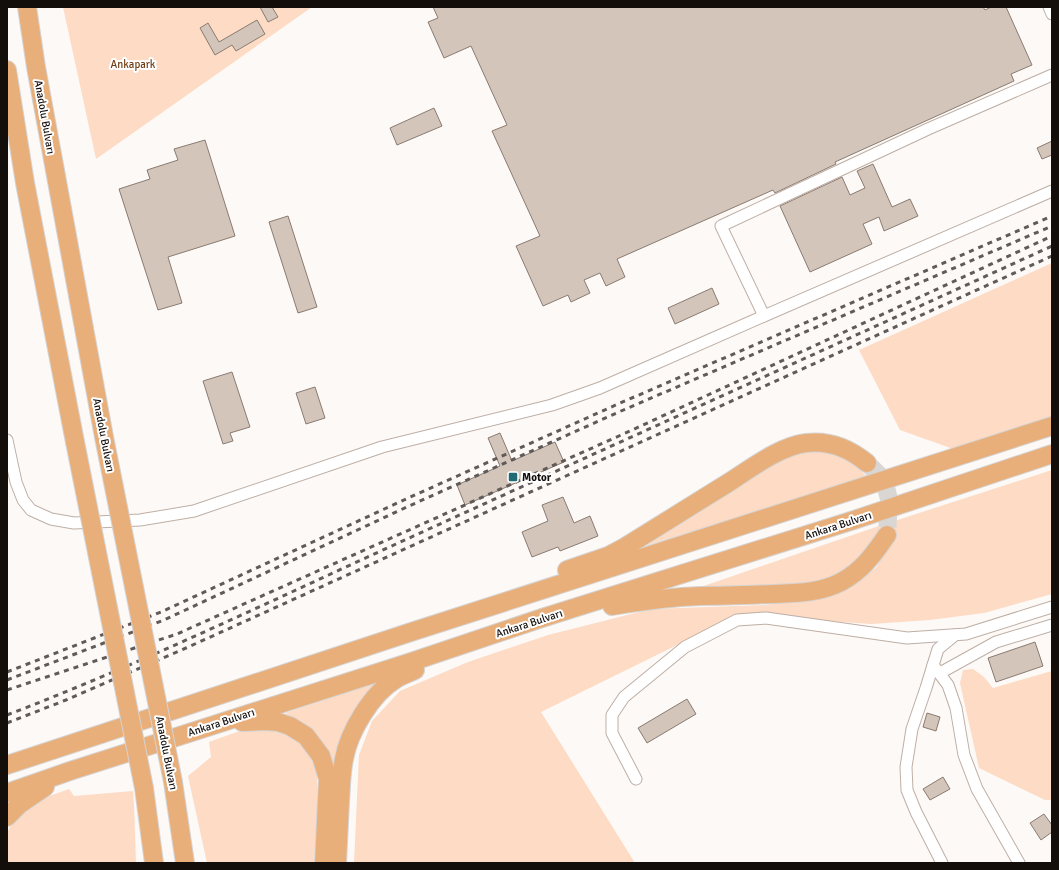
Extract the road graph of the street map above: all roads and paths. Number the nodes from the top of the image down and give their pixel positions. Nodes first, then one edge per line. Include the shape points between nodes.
1 (27, 7) edge
2 (1049, 7) edge
3 (1052, 14) edge
4 (7, 70) edge
5 (1052, 75) edge
6 (1052, 190) edge
7 (764, 316) junction
8 (1052, 426) edge
9 (7, 440) edge
10 (1052, 454) edge
11 (9, 461) edge
12 (867, 463) tunnel mouth
13 (887, 535) tunnel mouth
14 (1052, 606) edge
15 (542, 618) junction
16 (1052, 625) edge
17 (408, 633) junction
18 (955, 635) junction
19 (937, 669) junction
20 (215, 725) junction
21 (7, 765) edge
22 (70, 771) junction
23 (636, 779) dead end
24 (7, 793) edge
25 (7, 817) edge
26 (150, 828) junction
27 (180, 830) junction
28 (146, 863) edge
29 (154, 863) edge
30 (185, 863) edge
31 (194, 863) edge
32 (324, 863) edge
33 (337, 863) edge
34 (942, 863) edge
35 (1019, 863) edge

1 - 27 main road, Anadolu Bulvarı, bridge via 104,437 173,782
2 - 3 street
4 - 26 main road, bridge via 24,183
5 - 7 street via 928,129 721,226
6 - 7 street
7 - 11 street via 600,388 552,405 382,447 194,511 140,520 74,523 51,519 31,510 23,500
8 - 17 main road
9 - 11 street
10 - 15 main road, Ankara Bulvarı via 854,520
12 - 17 main road via 848,449 832,444 816,442 792,447 758,464 614,553 463,605
13 - 15 main road via 876,552 854,575 819,590 664,598
14 - 18 street via 966,634
15 - 20 main road, Ankara Bulvarı
15 - 33 main road via 512,638 395,679 370,704 352,734 344,759
16 - 19 street via 996,642
17 - 21 main road
18 - 19 street via 938,649
18 - 23 street via 907,638 766,618 737,620 685,648 624,697 612,715 612,733
19 - 34 street via 912,729 906,767 907,790
19 - 35 street via 950,690 956,708 964,755 977,789
20 - 22 main road, Ankara Bulvarı
20 - 32 main road via 278,722 290,726 314,744 321,756 328,779
22 - 24 main road, Ankara Bulvarı
22 - 25 main road via 20,804
26 - 28 main road
26 - 29 main road
27 - 30 main road, Anadolu Bulvarı
27 - 31 main road

